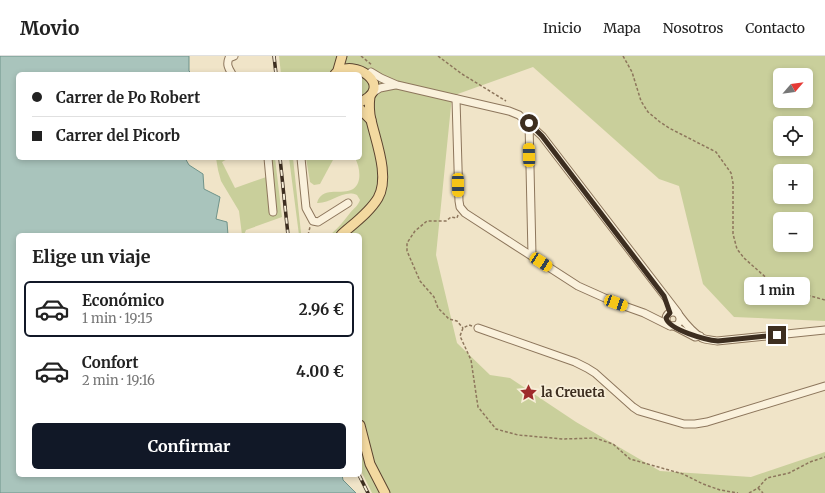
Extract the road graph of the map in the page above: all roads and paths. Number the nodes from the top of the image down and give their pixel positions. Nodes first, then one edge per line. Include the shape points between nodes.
1 (234, 56) edge
2 (342, 56) edge
3 (438, 56) edge
4 (623, 56) edge
5 (365, 66) junction
6 (231, 72) edge
7 (336, 72) edge
8 (397, 85) junction
9 (371, 94) junction
10 (456, 99) junction
11 (362, 101) edge
12 (506, 101) dead end
13 (362, 111) edge
14 (371, 120) junction
15 (529, 123) junction
16 (268, 160) edge
17 (301, 160) edge
18 (348, 203) dead end
19 (460, 207) junction
20 (274, 212) dead end
21 (343, 233) edge
22 (532, 255) junction
23 (664, 296) junction
24 (825, 300) edge
25 (670, 313) junction
26 (678, 314) junction
27 (672, 326) junction
28 (463, 328) junction
29 (478, 328) joint
30 (825, 330) edge
31 (700, 336) junction
32 (825, 386) edge
33 (362, 433) edge
34 (825, 456) edge
35 (758, 488) junction
36 (385, 493) edge
37 (738, 493) edge
38 (749, 493) edge
39 (763, 493) edge

1 - 6 street via 227,62
2 - 7 main road
3 - 12 path
4 - 24 path via 648,112 664,125 716,152 731,173 733,234 737,249 744,258 771,282 782,288
5 - 7 main road via 350,62
5 - 8 street
5 - 9 main road via 374,82
8 - 9 street via 380,88
8 - 10 street
9 - 11 main road
9 - 14 main road
10 - 15 street via 510,111
10 - 19 street
13 - 14 main road
14 - 21 main road via 381,166 381,192 370,209
15 - 22 street
15 - 23 street via 542,136
16 - 20 street
17 - 18 street via 306,208 313,221 318,222
19 - 22 street via 465,213
19 - 28 path via 457,218 427,222 415,231 407,243 407,251 420,281 434,297 438,308
22 - 27 street via 578,286
23 - 25 street
23 - 26 street
25 - 26 street
25 - 27 street via 666,318 667,323
26 - 27 street via 680,322
26 - 31 street
27 - 31 street via 695,337
28 - 29 path via 469,325
28 - 37 path via 460,336 471,360 478,407 496,429 518,435 563,439 595,438 613,444 630,459 683,474 720,490
29 - 32 street via 575,362 595,373 640,411 684,424 707,422
30 - 31 street via 718,341
33 - 36 main road via 370,464
34 - 35 path via 789,473 767,478
35 - 38 path
35 - 39 path

